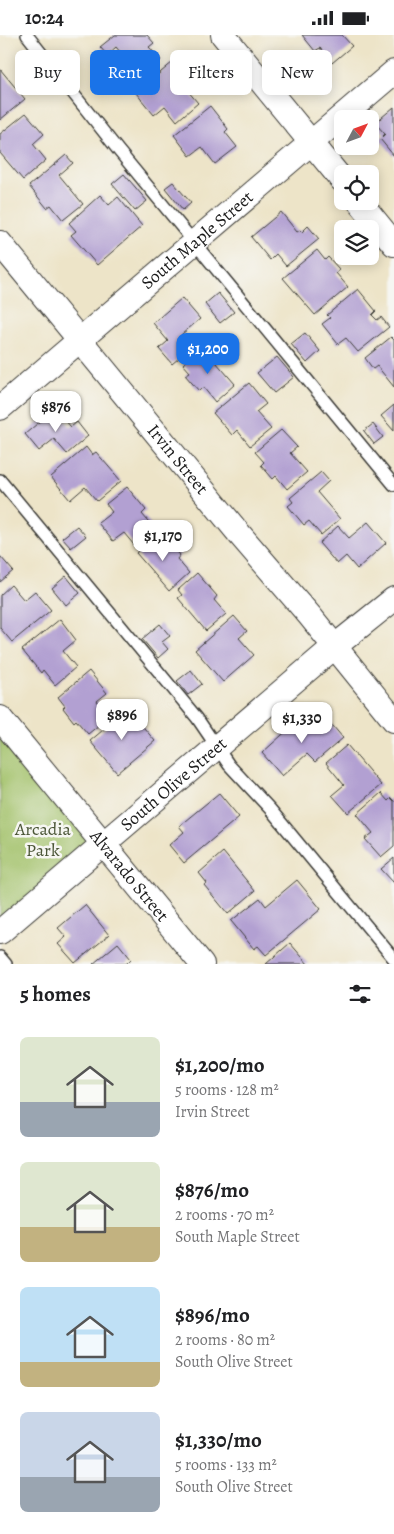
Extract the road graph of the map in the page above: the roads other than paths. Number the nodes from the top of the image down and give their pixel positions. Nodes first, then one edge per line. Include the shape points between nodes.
1 (27, 35) edge
2 (223, 35) edge
3 (394, 72) edge
4 (311, 142) junction
5 (334, 170) edge
6 (367, 210) edge
7 (195, 242) junction
8 (0, 243) edge
9 (394, 244) edge
10 (79, 340) junction
11 (0, 408) edge
12 (0, 480) edge
13 (394, 485) edge
14 (394, 599) edge
15 (334, 647) junction
16 (0, 718) edge
17 (394, 720) edge
18 (217, 748) junction
19 (104, 844) junction
20 (0, 932) edge
21 (0, 957) edge
22 (394, 959) edge
23 (6, 964) edge
24 (202, 964) edge

1 - 7 lane
2 - 4 street
3 - 4 street, South Maple Street
4 - 5 street
4 - 7 street, South Maple Street
6 - 9 street
7 - 10 street, South Maple Street
7 - 13 lane
8 - 10 street, Irvin Street
10 - 11 street, South Maple Street
10 - 15 street, Irvin Street
12 - 18 lane via 197,718
14 - 15 street, South Olive Street
15 - 17 street, Irvin Street
15 - 18 street, South Olive Street
16 - 19 street, Alvarado Street
18 - 19 street, South Olive Street
18 - 22 lane
19 - 20 street, South Olive Street
19 - 24 street, Alvarado Street
21 - 23 lane

